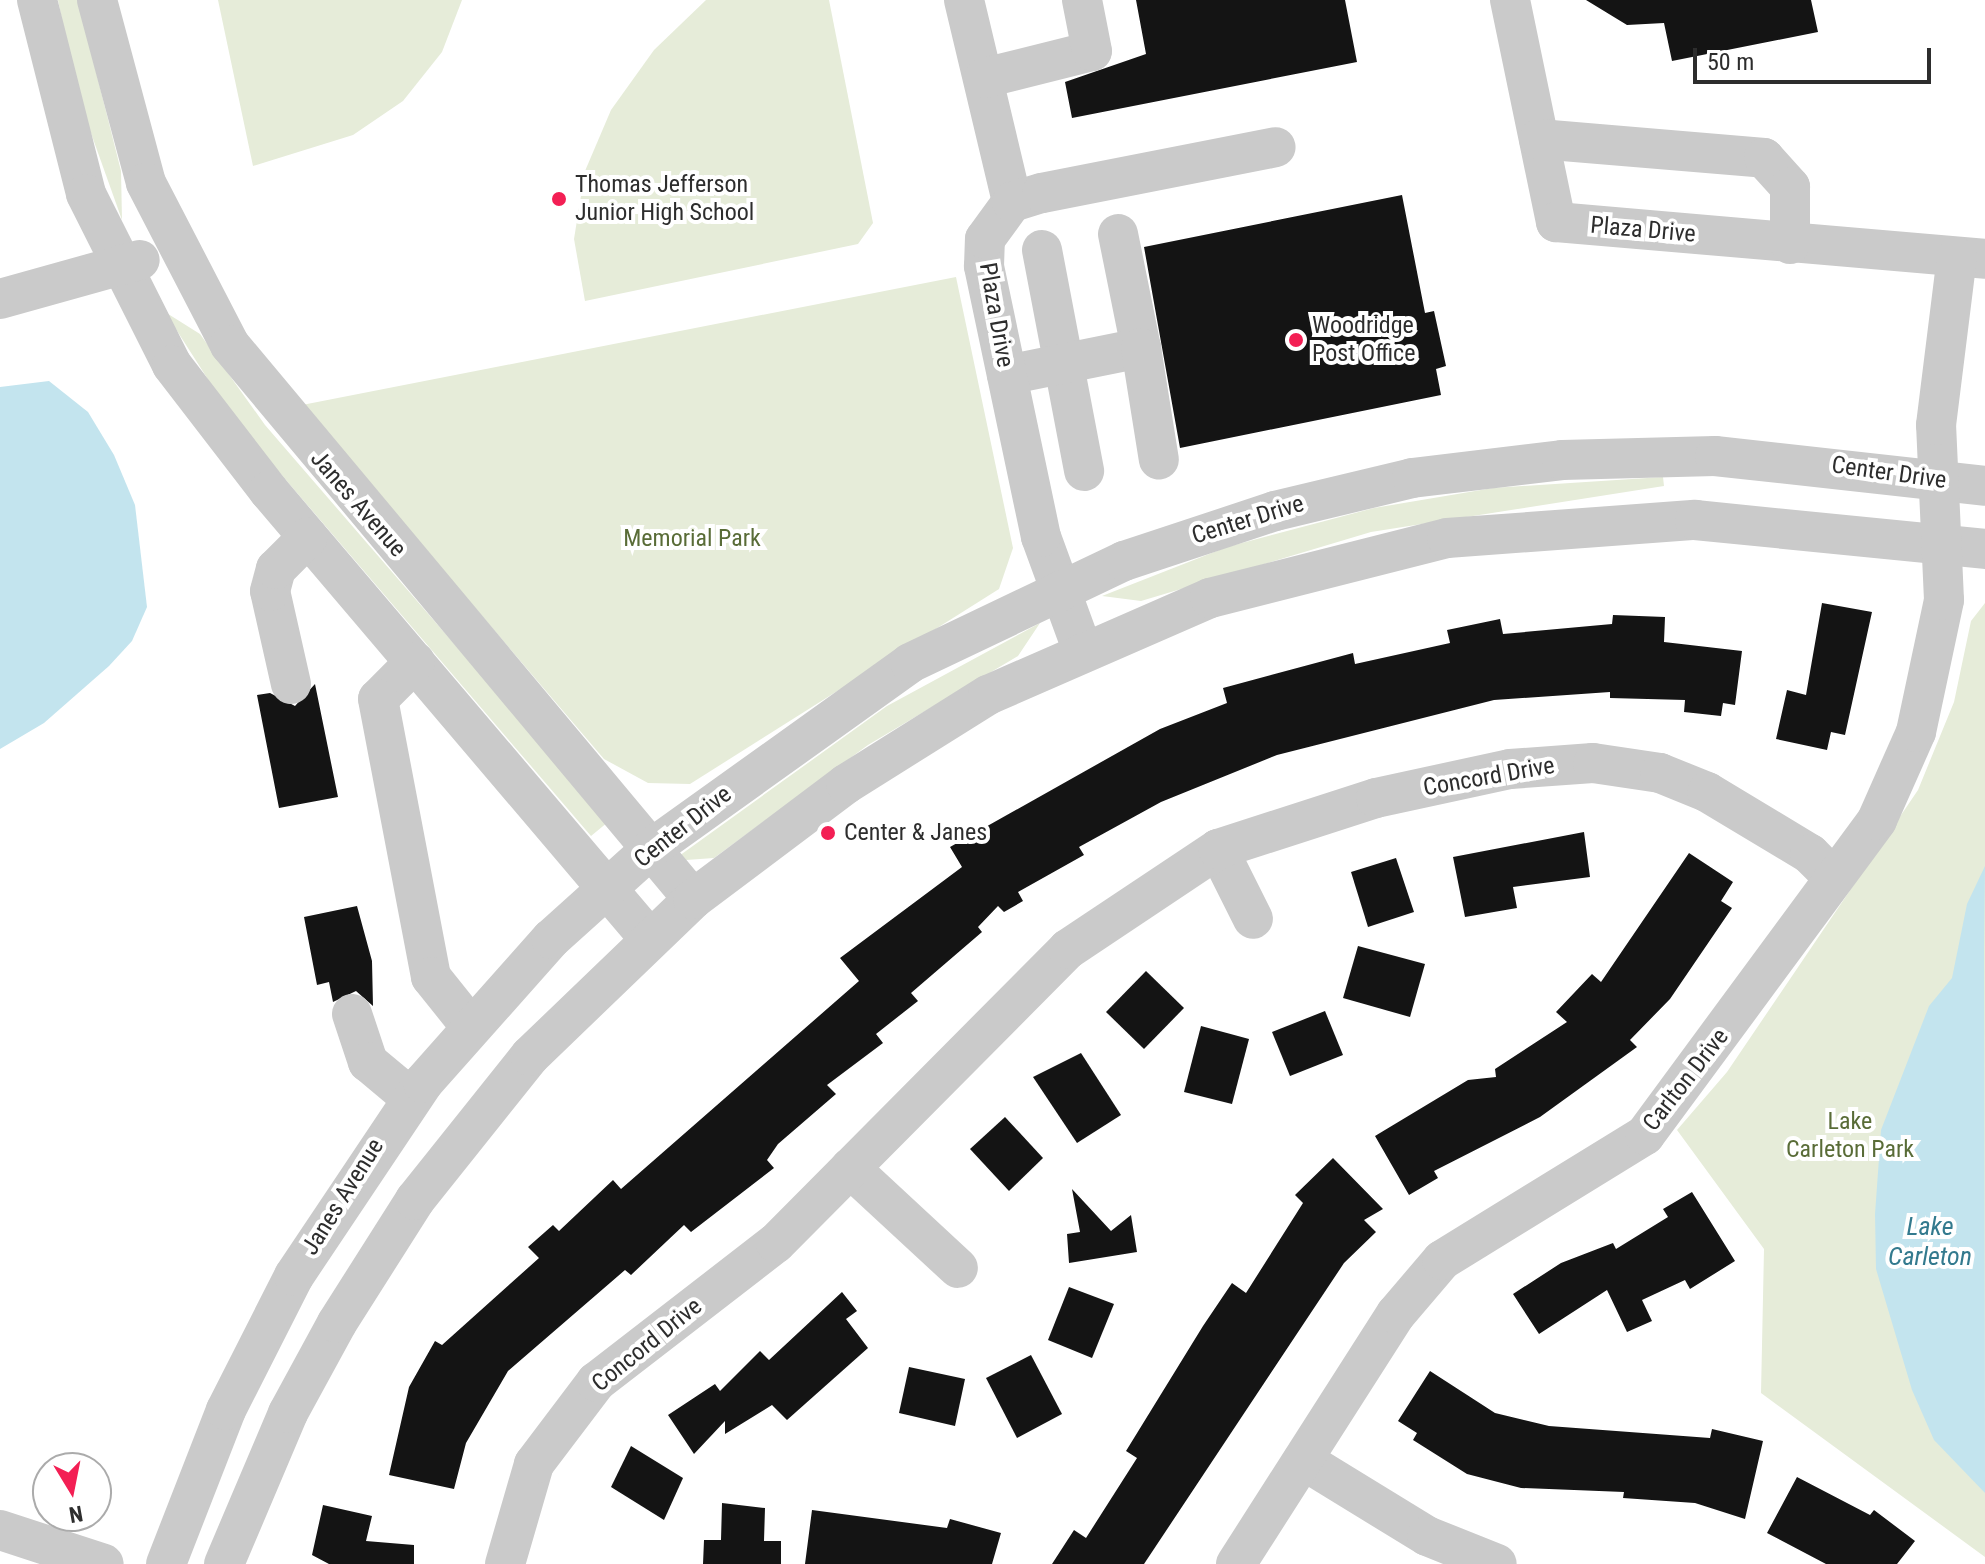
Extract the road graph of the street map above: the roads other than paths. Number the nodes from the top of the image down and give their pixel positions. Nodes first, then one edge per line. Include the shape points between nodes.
1 (37, 0) edge
2 (97, 0) edge
3 (964, 0) edge
4 (1082, 0) edge
5 (1510, 0) edge
6 (984, 78) junction
7 (1539, 139) junction
8 (1276, 147) dead end
9 (1012, 202) junction
10 (1118, 234) dead end
11 (1790, 244) junction
12 (174, 247) junction
13 (1042, 250) dead end
14 (1971, 258) edge
15 (118, 268) junction
16 (0, 299) edge
17 (1141, 348) junction
18 (1065, 363) junction
19 (1007, 375) junction
20 (1159, 460) dead end
21 (1084, 471) dead end
22 (1936, 480) junction
23 (1985, 486) edge
24 (308, 537) junction
25 (1940, 543) junction
26 (1985, 549) edge
27 (1058, 590) junction
28 (1082, 649) junction
29 (415, 662) junction
30 (291, 684) dead end
31 (652, 848) junction
32 (1218, 849) junction
33 (1833, 877) junction
34 (608, 888) junction
35 (693, 899) junction
36 (1253, 919) dead end
37 (648, 937) junction
38 (352, 1014) dead end
39 (471, 1027) junction
40 (411, 1098) junction
41 (850, 1168) junction
42 (958, 1268) dead end
43 (1303, 1460) junction
44 (0, 1530) edge
45 (104, 1564) edge
46 (166, 1564) edge
47 (224, 1564) edge
48 (505, 1564) edge
49 (1236, 1564) edge
50 (1497, 1564) edge

1 - 15 street via 67,136
2 - 12 street, Janes Avenue via 125,122
3 - 6 street
4 - 6 street via 1092,51
5 - 7 street, Plaza Drive
6 - 9 street
7 - 11 street, Plaza Drive via 1556,222
7 - 11 street via 1764,158 1790,187
8 - 9 street
9 - 19 street, Plaza Drive via 994,218 984,266
10 - 17 street
11 - 14 street, Plaza Drive
12 - 15 street
12 - 31 street, Janes Avenue via 266,395
13 - 18 street
14 - 22 street, Plaza Drive
15 - 16 street
15 - 24 street via 199,404
17 - 18 street
17 - 20 street
18 - 19 street
18 - 21 street
19 - 27 street, Plaza Drive
22 - 23 street, Center Drive
22 - 25 street, Carlton Drive
22 - 27 street, Center Drive via 1715,456 1501,465 1275,511
24 - 29 street
24 - 30 street via 276,569 270,591
25 - 26 street
25 - 28 street via 1710,521 1533,526 1319,565
25 - 33 street, Carlton Drive via 1944,600 1916,732 1877,820
27 - 28 street, Plaza Drive
27 - 31 street, Center Drive via 910,663
28 - 35 street via 890,755
29 - 34 street
29 - 39 street via 378,699 431,977
31 - 34 street, Center Drive
31 - 35 street, Janes Avenue
32 - 33 street, Concord Drive via 1376,798 1521,767 1593,763 1660,773 1707,792 1810,854
32 - 36 street
32 - 41 street, Concord Drive via 1068,949
33 - 43 street, Carlton Drive via 1670,1108 1613,1157 1442,1260 1396,1314
34 - 37 street
34 - 39 street, Janes Avenue
35 - 37 street
37 - 47 street via 530,1056 415,1200 309,1372
38 - 40 street via 368,1062
39 - 40 street, Janes Avenue
40 - 46 street, Janes Avenue via 294,1276 226,1410
41 - 42 street
41 - 48 street, Concord Drive via 776,1243 596,1382 534,1464
43 - 49 street, Carlton Drive
43 - 50 street via 1427,1536
44 - 45 street

